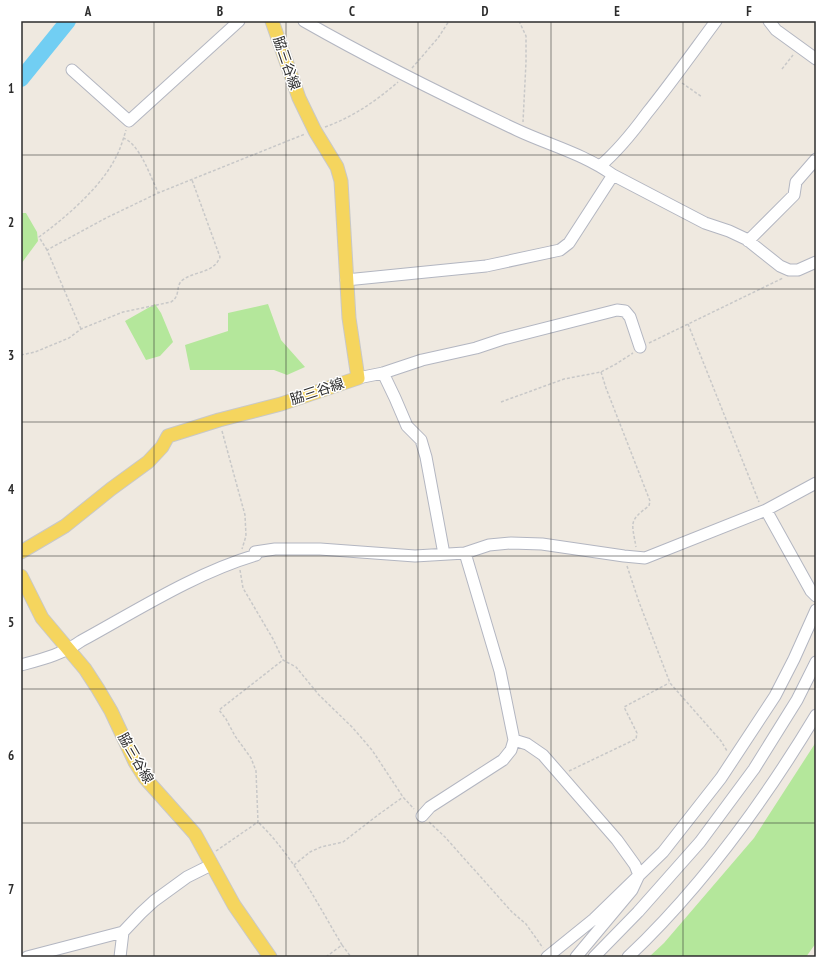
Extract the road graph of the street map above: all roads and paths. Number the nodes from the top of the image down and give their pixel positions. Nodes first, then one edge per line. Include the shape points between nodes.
1 (239, 21) edge
2 (272, 21) edge
3 (304, 21) edge
4 (449, 21) edge
5 (519, 21) edge
6 (716, 21) edge
7 (768, 21) edge
8 (800, 47) junction
9 (816, 60) edge
10 (782, 69) dead end
11 (72, 70) dead end
12 (404, 76) junction
13 (674, 77) junction
14 (702, 97) dead end
15 (129, 121) junction
16 (315, 131) junction
17 (522, 132) junction
18 (123, 138) junction
19 (816, 159) edge
20 (600, 166) junction
21 (613, 175) junction
22 (192, 180) junction
23 (158, 193) junction
24 (748, 241) junction
25 (47, 250) junction
26 (816, 262) edge
27 (346, 280) junction
28 (688, 324) dead end
29 (81, 329) junction
30 (640, 347) dead end
31 (21, 355) edge
32 (601, 372) dead end
33 (383, 373) junction
34 (358, 378) junction
35 (219, 420) junction
36 (816, 484) edge
37 (764, 510) junction
38 (21, 552) edge
39 (465, 553) junction
40 (444, 554) junction
41 (624, 556) junction
42 (637, 557) junction
43 (239, 560) junction
44 (21, 576) edge
45 (816, 596) edge
46 (816, 610) edge
47 (68, 650) junction
48 (283, 660) junction
49 (816, 662) edge
50 (21, 665) edge
51 (670, 683) junction
52 (816, 715) edge
53 (514, 740) junction
54 (733, 760) junction
55 (560, 775) junction
56 (403, 797) junction
57 (422, 816) junction
58 (258, 822) junction
59 (209, 860) junction
60 (294, 865) junction
61 (639, 875) junction
62 (123, 932) junction
63 (342, 945) junction
64 (21, 955) edge
65 (548, 956) edge
66 (26, 957) edge
67 (120, 957) edge
68 (270, 957) edge
69 (326, 957) edge
70 (351, 957) edge
71 (576, 957) edge
72 (594, 957) edge
73 (628, 957) edge

1 - 15 street
2 - 16 main road, 脇三谷線
3 - 12 street
4 - 12 path via 438,38
5 - 17 path via 526,36
6 - 13 street
7 - 8 street
8 - 9 street
8 - 10 path
11 - 15 street
12 - 16 path via 360,111
12 - 17 street
13 - 14 path
13 - 20 street via 626,140
15 - 18 path
16 - 22 path
16 - 27 main road, 脇三谷線 via 337,167 341,181
17 - 20 street
18 - 23 path via 134,145
18 - 25 path via 115,160 96,186 58,223 39,237
19 - 24 street via 796,182 794,195
20 - 21 street
21 - 24 street via 705,223
21 - 27 street via 569,243 560,250 486,266
22 - 23 path
22 - 29 path via 220,257 218,264 182,280 178,286 176,299 171,302 123,312
23 - 25 path
24 - 26 street via 789,270 798,270
25 - 29 path
27 - 34 main road, 脇三谷線
28 - 37 path
29 - 31 path via 69,338
30 - 33 street via 630,317 625,311 617,310 422,360
32 - 42 path via 650,501 649,506 633,521
33 - 34 street
33 - 40 street via 407,426 421,440
34 - 35 main road, 脇三谷線 via 281,404
35 - 38 main road, 脇三谷線 via 168,436 148,462 111,488 65,526
35 - 43 path via 245,515 246,536
36 - 37 street
37 - 42 street via 645,558
37 - 45 street
39 - 40 street
39 - 41 street via 511,543 542,544
39 - 53 street via 500,671
40 - 43 street via 415,556 320,548 275,549 255,552 256,555
41 - 42 street
41 - 51 path
43 - 47 street via 162,597
43 - 48 path via 243,588
44 - 47 main road, 脇三谷線 via 42,618
46 - 54 street via 778,690
47 - 50 street
47 - 59 main road, 脇三谷線 via 98,688 145,778 195,834
48 - 56 path via 296,667 319,695 352,727 372,750
48 - 58 path via 219,710 251,758 256,771
49 - 72 street via 797,700 754,769 700,842
51 - 54 path via 721,741
51 - 55 path via 624,707 637,733 636,739
52 - 73 street via 740,831 673,910
53 - 55 street via 527,744 543,755
53 - 57 street via 504,760 436,802
54 - 61 street via 663,852
55 - 61 street via 617,840
56 - 57 path
56 - 60 path via 343,842 310,852
57 - 65 path via 445,837 512,912 526,924
58 - 59 path
58 - 60 path
59 - 62 street via 154,901
59 - 68 main road, 脇三谷線 via 245,922
60 - 63 path
61 - 65 street via 594,919
61 - 71 street via 632,890
62 - 66 street
62 - 67 street
63 - 69 path
63 - 70 path
64 - 66 street

